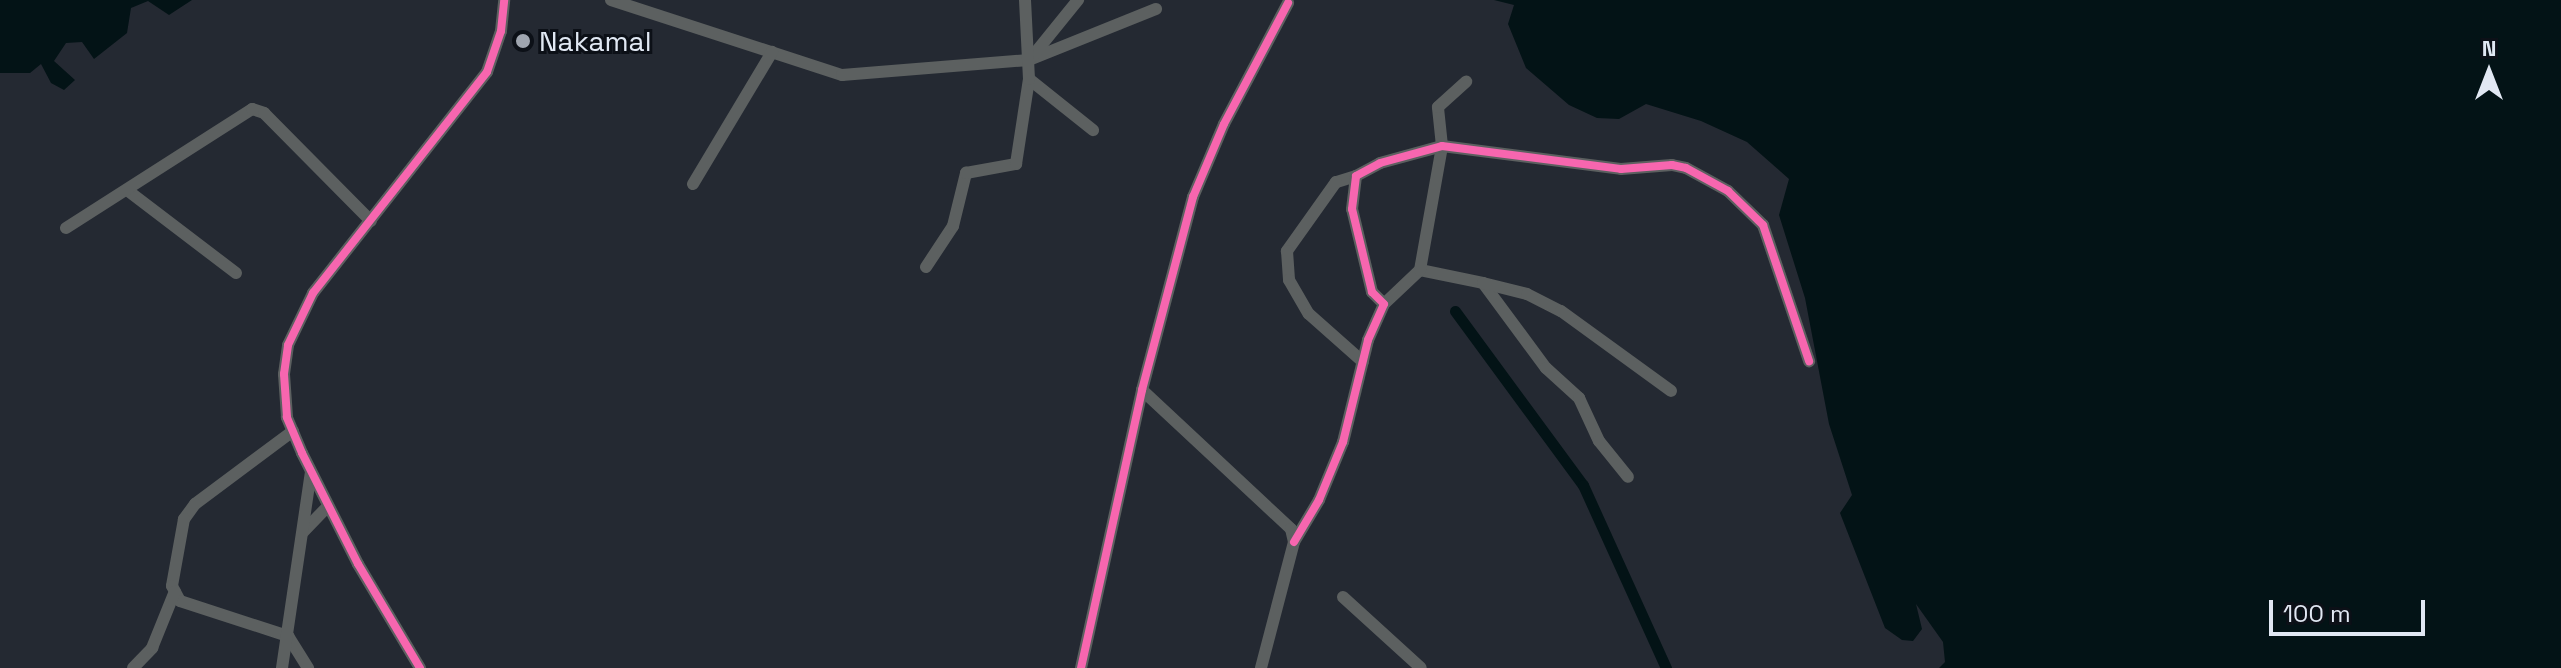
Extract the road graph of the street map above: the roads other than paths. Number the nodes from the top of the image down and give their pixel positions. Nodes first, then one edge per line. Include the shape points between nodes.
1 (504, 0) edge
2 (611, 0) edge
3 (1025, 0) edge
4 (1078, 0) edge
5 (1288, 3) dead end
6 (1156, 9) dead end
7 (772, 52) junction
8 (1029, 60) junction
9 (1029, 79) junction
10 (1466, 82) dead end
11 (1093, 130) dead end
12 (1442, 146) junction
13 (1356, 176) junction
14 (693, 184) dead end
15 (127, 190) junction
16 (371, 221) junction
17 (66, 228) dead end
18 (926, 267) dead end
19 (1420, 270) junction
20 (236, 273) dead end
21 (1483, 283) junction
22 (1384, 304) junction
23 (1809, 361) dead end
24 (1363, 362) junction
25 (1142, 390) junction
26 (1671, 391) dead end
27 (293, 431) junction
28 (311, 472) junction
29 (1628, 477) dead end
30 (328, 506) junction
31 (303, 532) junction
32 (1294, 542) junction
33 (175, 591) junction
34 (1343, 597) dead end
35 (288, 636) junction
36 (133, 668) edge
37 (282, 668) edge
38 (308, 668) edge
39 (420, 668) edge
40 (1081, 668) edge
41 (1261, 668) edge
42 (1421, 668) edge

1 - 16 street via 499,41 487,72
2 - 7 street
3 - 8 street
4 - 8 street
5 - 25 street via 1224,124 1193,197
6 - 8 street
7 - 8 street via 842,75
7 - 14 street
8 - 9 street
9 - 11 street
9 - 18 street via 1016,164 966,173 953,226
10 - 12 street via 1438,107
12 - 13 street via 1380,163
12 - 19 street
12 - 23 street via 1621,169 1672,165 1728,191 1763,225
13 - 22 street via 1352,209 1364,265 1372,292
13 - 24 street via 1336,182 1287,251 1289,280 1309,314
15 - 16 street via 255,109
15 - 17 street
15 - 20 street
16 - 27 street via 313,293 288,345 285,400
19 - 21 street
19 - 22 street
21 - 26 street via 1527,294 1561,311
21 - 29 street via 1546,368 1579,398 1599,441
22 - 24 street
24 - 32 street via 1343,442
25 - 32 street via 1291,529
25 - 40 street
27 - 28 street
27 - 33 street via 204,494 177,546
28 - 30 street
28 - 31 street
30 - 31 street
30 - 39 street
31 - 35 street
32 - 41 street
33 - 35 street via 180,601
33 - 36 street via 152,648
34 - 42 street
35 - 37 street
35 - 38 street

